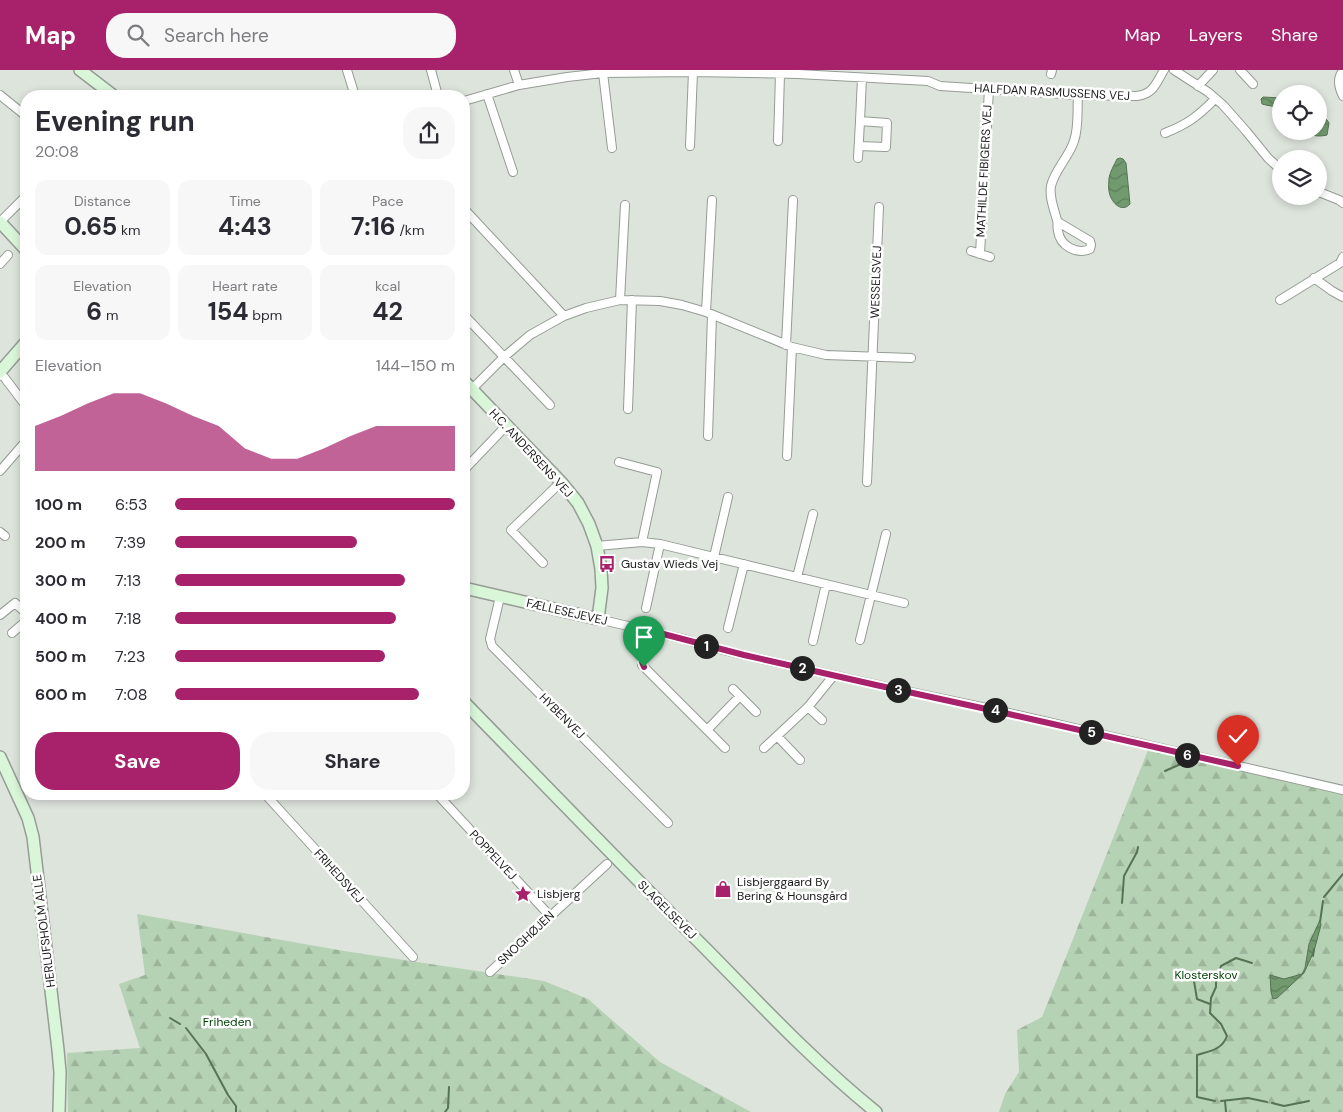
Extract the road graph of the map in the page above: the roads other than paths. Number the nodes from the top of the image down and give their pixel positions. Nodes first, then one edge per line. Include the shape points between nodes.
1 (80, 70) edge
2 (347, 70) edge
3 (431, 70) edge
4 (514, 70) edge
5 (885, 70) edge
6 (1164, 70) edge
7 (1174, 70) edge
8 (1213, 70) edge
9 (1240, 70) edge
10 (632, 71) edge
11 (716, 71) edge
12 (1342, 71) edge
13 (693, 72) junction
14 (799, 72) edge
15 (603, 73) junction
16 (780, 74) junction
17 (862, 78) junction
18 (884, 79) junction
19 (1253, 84) dead end
20 (519, 85) junction
21 (1198, 86) junction
22 (989, 89) junction
23 (106, 90) edge
24 (353, 90) edge
25 (436, 90) edge
26 (487, 94) junction
27 (0, 95) edge
28 (1078, 95) junction
29 (1343, 96) edge
30 (470, 99) edge
31 (1215, 99) junction
32 (20, 111) edge
33 (860, 121) junction
34 (1166, 133) dead end
35 (778, 141) dead end
36 (690, 146) dead end
37 (858, 146) junction
38 (612, 148) dead end
39 (858, 158) dead end
40 (1272, 162) edge
41 (512, 172) dead end
42 (1327, 195) edge
43 (712, 200) dead end
44 (793, 200) dead end
45 (20, 202) edge
46 (1343, 203) edge
47 (625, 205) dead end
48 (879, 208) dead end
49 (470, 215) edge
50 (0, 222) edge
51 (1058, 222) junction
52 (20, 244) edge
53 (972, 251) dead end
54 (8, 254) dead end
55 (980, 254) junction
56 (990, 257) dead end
57 (1342, 262) edge
58 (0, 264) edge
59 (1314, 278) junction
60 (1343, 296) edge
61 (620, 300) junction
62 (632, 300) junction
63 (1280, 300) dead end
64 (709, 313) junction
65 (564, 316) junction
66 (470, 321) edge
67 (789, 346) junction
68 (20, 349) edge
69 (504, 357) junction
70 (873, 357) junction
71 (911, 358) dead end
72 (0, 373) edge
73 (470, 383) edge
74 (470, 387) edge
75 (20, 398) edge
76 (550, 405) dead end
77 (628, 408) dead end
78 (507, 426) junction
79 (708, 436) dead end
80 (20, 448) edge
81 (787, 456) dead end
82 (619, 462) dead end
83 (470, 464) edge
84 (0, 471) edge
85 (561, 482) junction
86 (867, 482) dead end
87 (728, 497) dead end
88 (813, 514) dead end
89 (886, 534) dead end
90 (642, 542) junction
91 (660, 544) junction
92 (596, 546) junction
93 (714, 557) junction
94 (543, 563) dead end
95 (744, 564) junction
96 (797, 577) junction
97 (826, 584) junction
98 (470, 590) edge
99 (871, 595) junction
100 (500, 597) junction
101 (904, 603) dead end
102 (20, 606) edge
103 (646, 608) dead end
104 (0, 615) edge
105 (598, 619) junction
106 (20, 626) edge
107 (728, 628) dead end
108 (648, 630) junction
109 (12, 633) dead end
110 (860, 640) dead end
111 (812, 641) dead end
112 (834, 675) junction
113 (733, 689) dead end
114 (740, 696) junction
115 (808, 707) junction
116 (470, 708) edge
117 (756, 712) dead end
118 (822, 720) dead end
119 (707, 730) junction
120 (777, 736) junction
121 (724, 748) dead end
122 (764, 748) dead end
123 (0, 756) edge
124 (800, 760) dead end
125 (1343, 790) edge
126 (270, 800) edge
127 (443, 800) edge
128 (668, 822) dead end
129 (607, 864) dead end
130 (550, 916) junction
131 (413, 957) dead end
132 (490, 972) dead end
133 (59, 1112) edge
134 (876, 1112) edge

1 - 23 street
2 - 24 street
3 - 25 street
4 - 20 street
5 - 18 street
6 - 28 street, HALFDAN RASMUSSENS VEJ via 1152,91 1144,95
7 - 21 street
8 - 21 street
9 - 19 street
10 - 13 street, HALFDAN RASMUSSENS VEJ
10 - 15 street, HALFDAN RASMUSSENS VEJ
11 - 13 street, HALFDAN RASMUSSENS VEJ
11 - 16 street, HALFDAN RASMUSSENS VEJ
12 - 29 street via 1339,82
13 - 36 street
14 - 16 street, HALFDAN RASMUSSENS VEJ
14 - 17 street, HALFDAN RASMUSSENS VEJ
15 - 20 street, HALFDAN RASMUSSENS VEJ
15 - 38 street
16 - 35 street
17 - 18 street, HALFDAN RASMUSSENS VEJ
17 - 33 street
18 - 22 street, HALFDAN RASMUSSENS VEJ
20 - 26 street, HALFDAN RASMUSSENS VEJ
21 - 31 street
22 - 28 street, HALFDAN RASMUSSENS VEJ
22 - 55 street, MATHILDE FIBIGERS VEJ
26 - 30 street, HALFDAN RASMUSSENS VEJ
26 - 41 street
27 - 32 street
28 - 51 street via 1074,141 1056,171 1050,193
31 - 34 street via 1186,125
31 - 40 street
33 - 37 street
33 - 37 street via 887,122 886,147
37 - 39 street
42 - 46 street
43 - 64 street
44 - 67 street
45 - 50 street
47 - 61 street
48 - 70 street, WESSELSVEJ
49 - 65 street
50 - 52 street
51 - 51 street via 1061,241 1068,247 1079,251 1090,249 1090,241
53 - 55 street, MATHILDE FIBIGERS VEJ
54 - 58 street
55 - 56 street, MATHILDE FIBIGERS VEJ
57 - 59 street
59 - 60 street
59 - 63 street
61 - 62 street
61 - 65 street
62 - 64 street via 660,301
62 - 77 street
64 - 67 street
64 - 79 street
65 - 69 street via 530,335
66 - 69 street
67 - 70 street via 826,355
67 - 81 street
68 - 72 street
69 - 73 street
69 - 76 street
70 - 71 street
70 - 86 street, WESSELSVEJ
72 - 75 street
74 - 78 street, H.C. ANDERSENS VEJ
78 - 83 street
78 - 85 street, H.C. ANDERSENS VEJ
80 - 84 street
82 - 90 street via 657,472
85 - 92 street, H.C. ANDERSENS VEJ via 578,503
85 - 94 street via 511,530
87 - 93 street
88 - 96 street
89 - 99 street
90 - 91 street
90 - 92 street
91 - 93 street
91 - 103 street
92 - 105 street, H.C. ANDERSENS VEJ via 602,588
93 - 95 street
95 - 96 street
95 - 107 street
96 - 97 street
97 - 99 street
97 - 111 street
98 - 100 street, FÆLLESEJEVEJ
99 - 101 street
99 - 110 street
100 - 105 street, FÆLLESEJEVEJ
100 - 128 street, HYBENVEJ via 490,638 492,646
102 - 104 street via 15,603
105 - 108 street, FÆLLESEJEVEJ
106 - 109 street
108 - 112 street, FÆLLESEJEVEJ
108 - 119 street via 642,665
112 - 115 street
112 - 125 street, FÆLLESEJEVEJ
113 - 114 street
114 - 117 street
114 - 119 street
115 - 118 street
115 - 120 street
116 - 134 street, SLAGELSEVEJ via 803,1048
119 - 121 street
120 - 122 street
120 - 124 street
123 - 133 street, HERLUFSHOLM ALLE via 28,818 33,837 58,1050
126 - 131 street, FRIHEDSVEJ
127 - 130 street, POPPELVEJ
129 - 130 street, SNOGHØJEN
130 - 132 street, SNOGHØJEN

